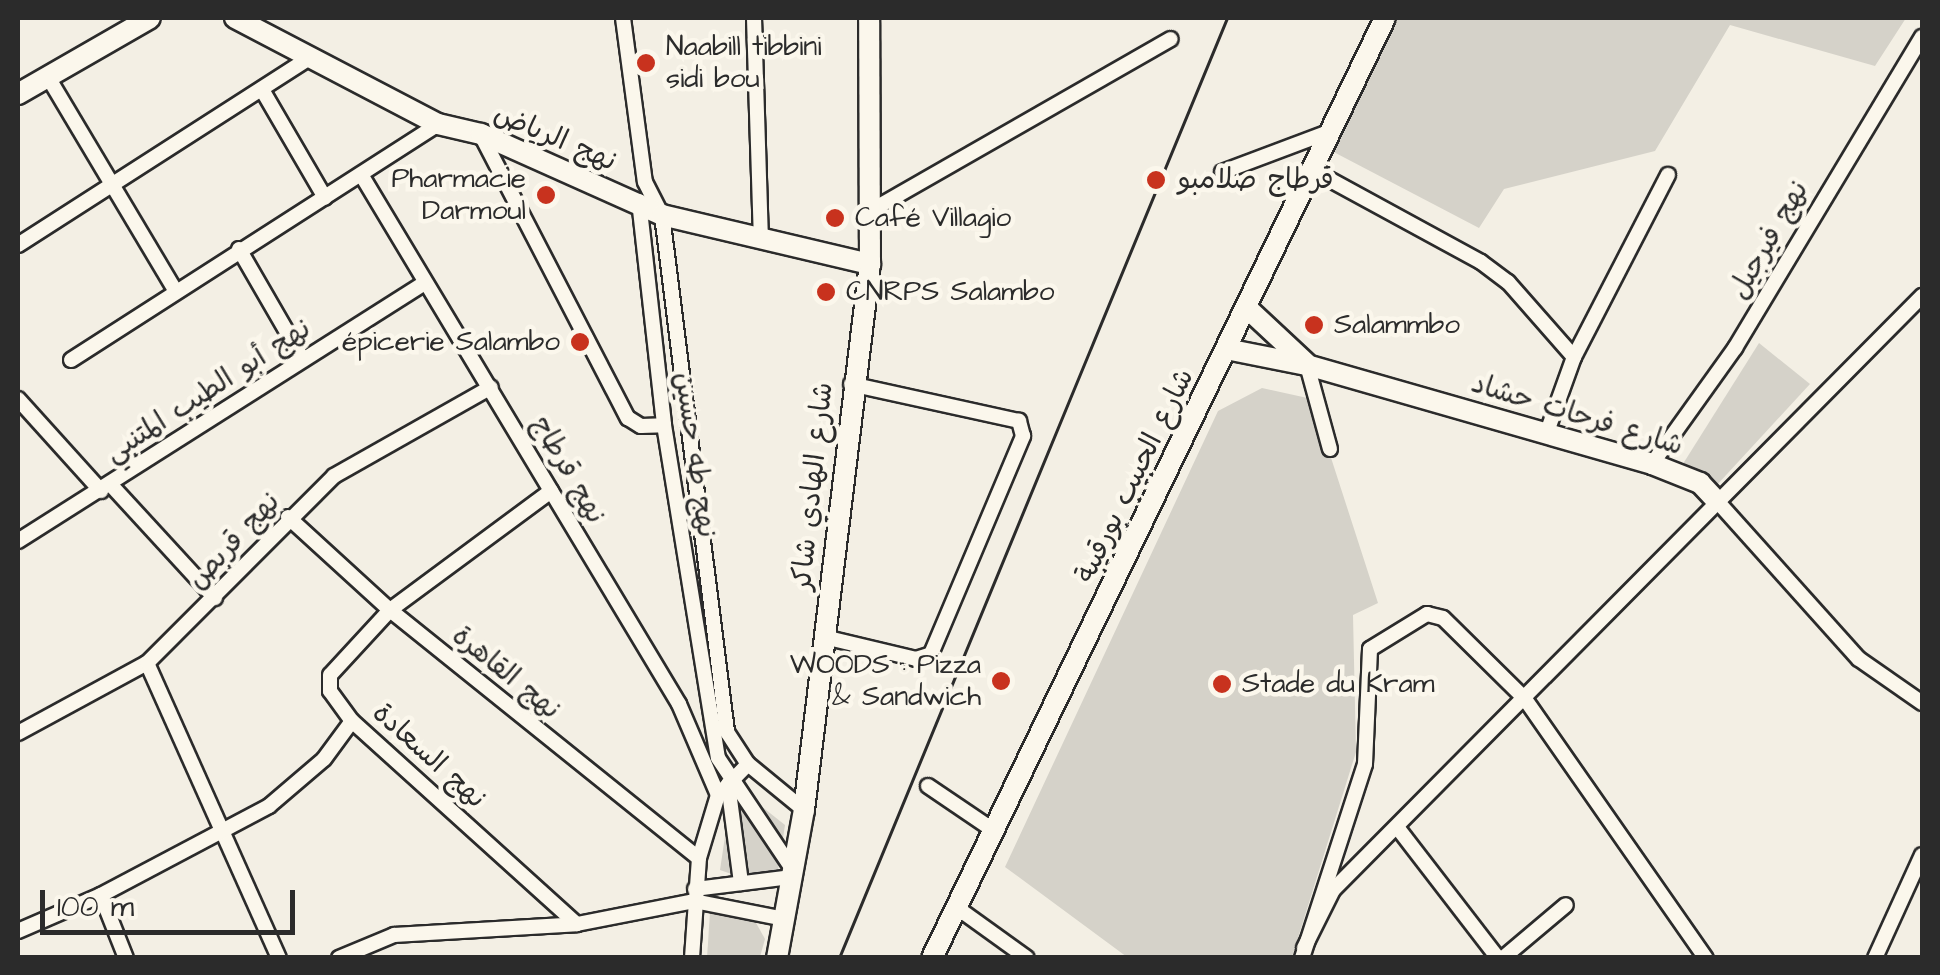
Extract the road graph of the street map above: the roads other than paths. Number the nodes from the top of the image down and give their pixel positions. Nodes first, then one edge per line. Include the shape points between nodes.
1 (150, 18) edge
2 (235, 18) edge
3 (623, 18) edge
4 (754, 18) edge
5 (869, 18) edge
6 (1385, 18) edge
7 (1170, 39) dead end
8 (1920, 47) edge
9 (311, 57) junction
10 (48, 77) junction
11 (264, 93) junction
12 (18, 94) edge
13 (438, 124) junction
14 (1330, 132) junction
15 (481, 134) junction
16 (1314, 171) junction
17 (1222, 172) dead end
18 (1668, 174) dead end
19 (362, 176) junction
20 (646, 182) junction
21 (113, 186) junction
22 (325, 198) junction
23 (638, 204) junction
24 (872, 210) junction
25 (662, 215) junction
26 (761, 236) junction
27 (18, 245) edge
28 (240, 248) junction
29 (870, 264) junction
30 (426, 283) junction
31 (175, 290) junction
32 (1922, 296) edge
33 (1247, 308) junction
34 (1226, 349) junction
35 (1574, 357) junction
36 (302, 358) junction
37 (71, 360) dead end
38 (1308, 364) junction
39 (852, 384) junction
40 (491, 387) junction
41 (22, 400) edge
42 (664, 425) junction
43 (1547, 432) junction
44 (1330, 449) dead end
45 (1652, 464) junction
46 (106, 487) junction
47 (550, 492) junction
48 (1716, 501) junction
49 (288, 517) junction
50 (18, 541) edge
51 (215, 598) junction
52 (390, 610) junction
53 (824, 636) junction
54 (148, 663) junction
55 (1525, 698) junction
56 (1922, 704) edge
57 (352, 721) junction
58 (18, 733) edge
59 (720, 733) junction
60 (748, 764) junction
61 (726, 786) junction
62 (928, 786) dead end
63 (804, 810) junction
64 (1396, 826) junction
65 (996, 832) junction
66 (223, 834) junction
67 (1922, 855) edge
68 (699, 858) junction
69 (792, 874) junction
70 (741, 883) junction
71 (1908, 885) junction
72 (694, 895) junction
73 (101, 896) junction
74 (1922, 899) edge
75 (1566, 905) dead end
76 (956, 907) junction
77 (785, 919) junction
78 (577, 924) junction
79 (18, 931) edge
80 (1306, 954) edge
81 (126, 958) edge
82 (279, 958) edge
83 (338, 958) edge
84 (692, 958) edge
85 (777, 958) edge
86 (932, 958) edge
87 (1028, 958) edge
88 (1500, 958) edge
89 (1706, 958) edge
90 (1875, 958) edge

1 - 10 street
2 - 9 street, نهج الرياض
3 - 20 street, نهج طه حسين
4 - 26 street
5 - 24 street, شارع الهادي شاكر
6 - 14 street, شارع الحبيب بورقيبة
7 - 24 street
8 - 45 street, نهج فيرجيل via 1736,348
9 - 11 street
9 - 13 street, نهج الرياض
10 - 12 street
10 - 21 street
11 - 21 street
11 - 22 street
13 - 15 street, نهج الرياض
13 - 19 street
14 - 16 street, شارع الحبيب بورقيبة
14 - 17 street
15 - 23 street, نهج الرياض
15 - 42 street via 628,418 641,426
16 - 33 street, شارع الحبيب بورقيبة
16 - 35 street via 1481,262 1508,282
18 - 35 street
19 - 22 street
19 - 30 street, نهج قرطاج
20 - 23 street, نهج طه حسين
20 - 25 street, نهج طه حسين
21 - 27 street
21 - 31 street
22 - 28 street
23 - 25 street, نهج الرياض
23 - 42 street, نهج طه حسين
24 - 29 street, شارع الهادي شاكر
25 - 26 street, نهج الرياض
25 - 59 street, نهج طه حسين
26 - 29 street, نهج الرياض
28 - 31 street
28 - 36 street
29 - 39 street, شارع الهادي شاكر
30 - 36 street, نهج أبو الطيب المتنبي
30 - 40 street, نهج قرطاج
31 - 37 street
32 - 48 street
33 - 34 street, شارع الحبيب بورقيبة
33 - 38 street, شارع فرحات حشاد
34 - 38 street, شارع فرحات حشاد
34 - 65 street, شارع الحبيب بورقيبة
35 - 43 street
36 - 46 street, نهج أبو الطيب المتنبي
38 - 43 street, شارع فرحات حشاد
38 - 44 street
39 - 53 street, شارع الهادي شاكر
39 - 53 street via 1020,421 1023,436 931,654 916,658
40 - 47 street, نهج قرطاج
40 - 49 street, نهج قربص via 334,476
41 - 46 street
42 - 59 street, نهج طه حسين
43 - 45 street, شارع فرحات حشاد
45 - 48 street, شارع فرحات حشاد via 1700,484
46 - 50 street, نهج أبو الطيب المتنبي
46 - 51 street
47 - 52 street
47 - 61 street, نهج قرطاج
48 - 55 street
48 - 56 street, شارع فرحات حشاد via 1858,658
49 - 51 street, نهج قربص
49 - 52 street, نهج القاهرة
51 - 54 street, نهج قربص
52 - 57 street, نهج السعادة via 330,676 336,702
52 - 68 street, نهج القاهرة
53 - 63 street, شارع الهادي شاكر
54 - 58 street, نهج قربص
54 - 66 street
55 - 64 street
55 - 80 street via 1436,614 1374,642 1365,764
55 - 89 street
57 - 66 street via 290,792
57 - 78 street, نهج السعادة
59 - 60 street
59 - 61 street
60 - 61 street
60 - 63 street
61 - 68 street
61 - 69 street
61 - 70 street
62 - 65 street
63 - 69 street, شارع الهادي شاكر
64 - 80 street via 1334,890
64 - 88 street
65 - 76 street, شارع الحبيب بورقيبة
66 - 73 street
66 - 82 street
67 - 71 street
68 - 72 street
69 - 70 street
69 - 77 street, شارع الهادي شاكر
70 - 72 street
71 - 74 street
71 - 90 street
72 - 77 street
72 - 78 street
72 - 84 street
73 - 79 street
73 - 81 street
75 - 88 street
76 - 86 street, شارع الحبيب بورقيبة
76 - 87 street
77 - 85 street, شارع الهادي شاكر
78 - 83 street via 409,933

